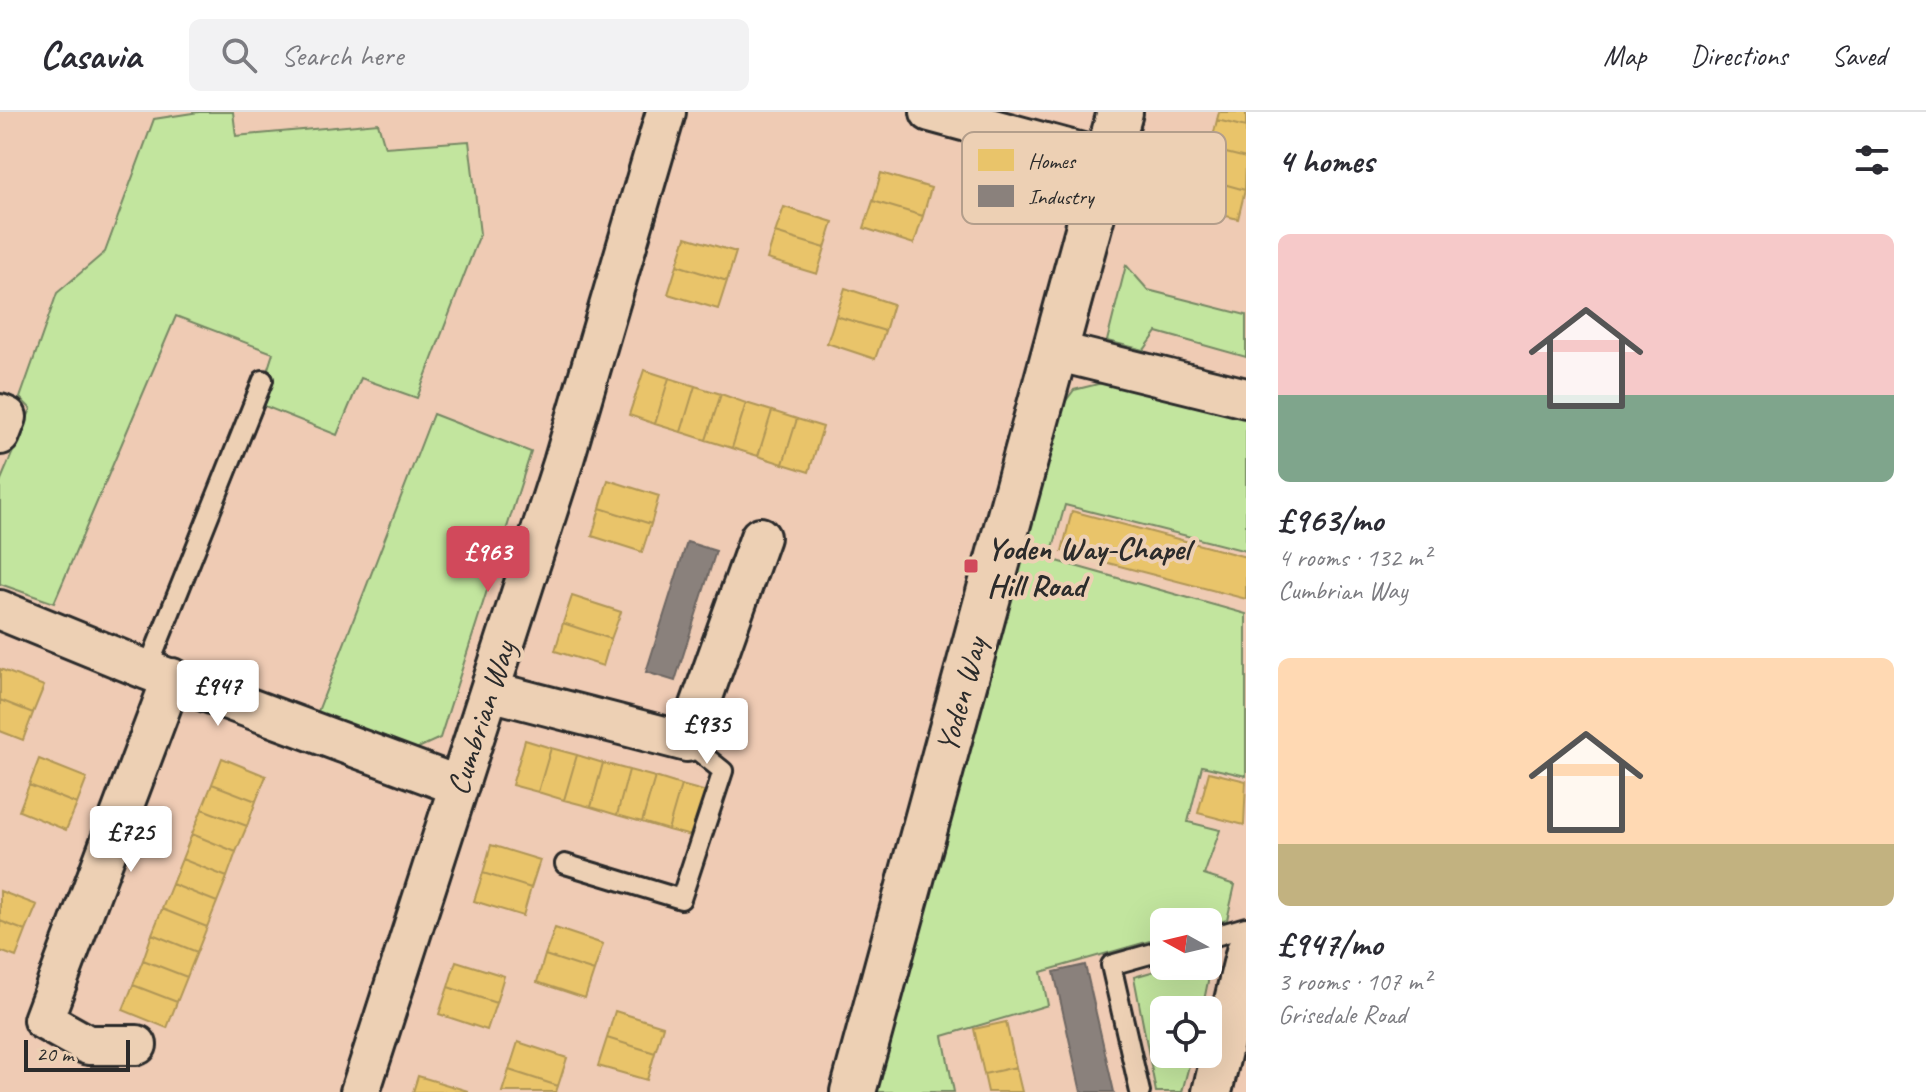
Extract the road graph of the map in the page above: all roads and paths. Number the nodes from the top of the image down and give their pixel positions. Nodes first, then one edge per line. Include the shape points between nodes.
1 (666, 112) edge
2 (930, 112) edge
3 (1120, 112) edge
4 (1004, 132) edge
5 (1115, 132) edge
6 (1090, 224) edge
7 (1055, 351) junction
8 (263, 380) dead end
9 (1246, 398) edge
10 (0, 414) edge
11 (0, 435) edge
12 (760, 537) dead end
13 (0, 610) edge
14 (160, 674) junction
15 (490, 691) junction
16 (687, 742) junction
17 (459, 786) junction
18 (565, 864) dead end
19 (1246, 927) edge
20 (1222, 934) edge
21 (1246, 951) edge
22 (1150, 954) edge
23 (137, 1045) dead end
24 (360, 1092) edge
25 (853, 1092) edge
26 (1140, 1092) edge
27 (1212, 1092) edge

1 - 15 street, Cumbrian Way
2 - 4 street
3 - 5 main road, Yoden Way
6 - 7 main road, Yoden Way
7 - 9 street
7 - 25 main road, Yoden Way
8 - 14 lane
10 - 11 street via 7,417
12 - 16 street
13 - 14 street
14 - 17 street
14 - 23 street via 43,1020 88,1045
15 - 16 street
15 - 17 street, Cumbrian Way
16 - 18 lane via 723,771 681,899
17 - 24 street, Cumbrian Way
19 - 20 lane
21 - 27 street
22 - 26 lane via 1111,965

